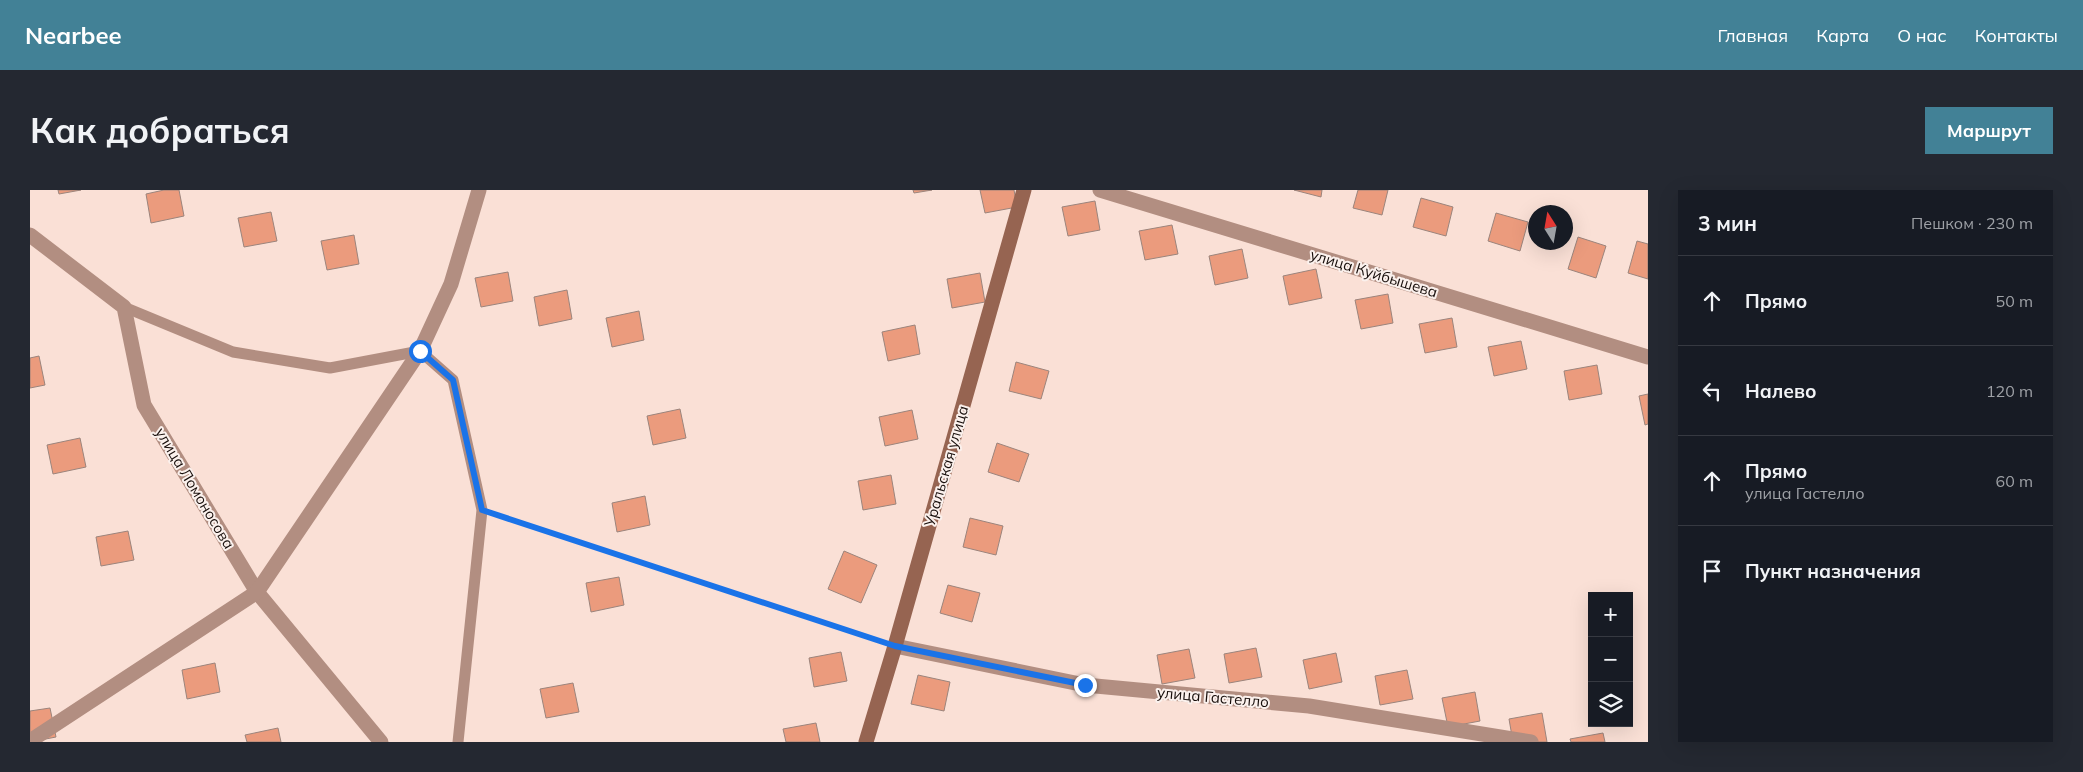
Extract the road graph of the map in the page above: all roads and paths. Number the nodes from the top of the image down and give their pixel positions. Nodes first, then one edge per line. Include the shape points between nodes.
1 (479, 190) edge
2 (1024, 190) edge
3 (1100, 190) edge
4 (30, 234) edge
5 (124, 307) junction
6 (420, 351) junction
7 (1648, 357) edge
8 (482, 510) junction
9 (257, 592) junction
10 (895, 646) junction
11 (30, 740) edge
12 (381, 742) edge
13 (458, 742) edge
14 (866, 742) edge
15 (1531, 742) edge

1 - 6 street via 450,284
2 - 10 street, Уральская улица
3 - 7 street, улица Куйбышева
4 - 5 street
5 - 6 lane via 233,352 330,368
5 - 9 street, улица Ломоносова via 144,405
6 - 8 lane via 453,380
6 - 9 street
8 - 10 path
8 - 13 lane
9 - 11 street
9 - 12 street, улица Ломоносова
10 - 14 street, Уральская улица
10 - 15 street, улица Гастелло via 1085,685 1309,706

